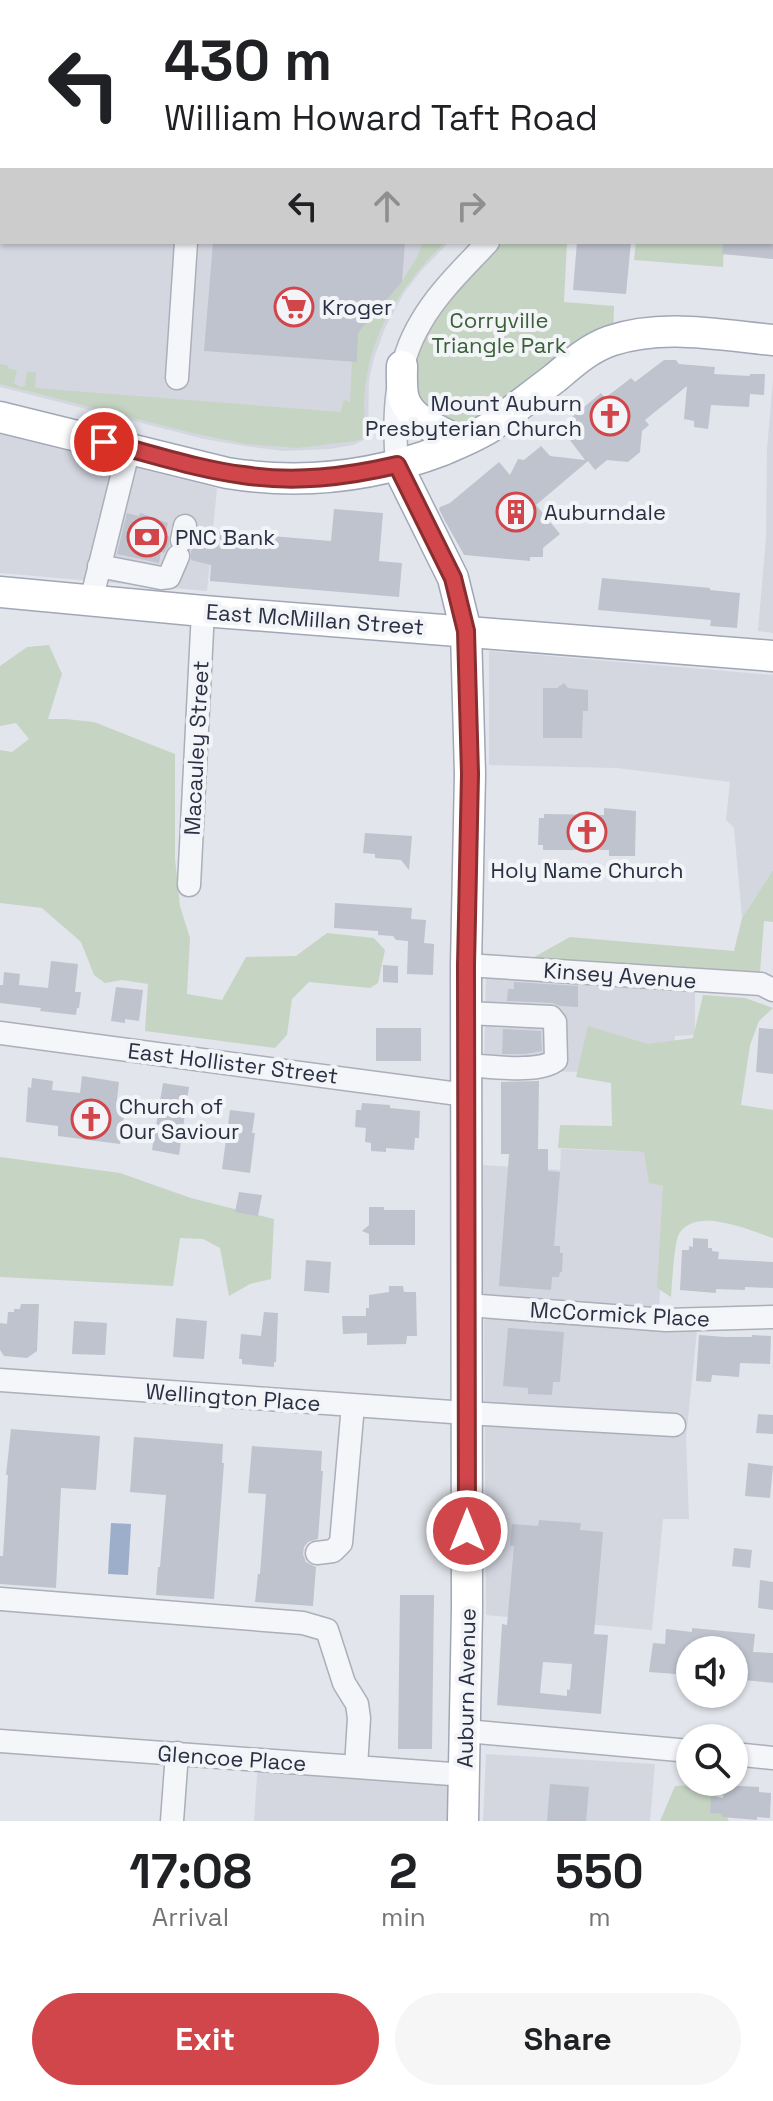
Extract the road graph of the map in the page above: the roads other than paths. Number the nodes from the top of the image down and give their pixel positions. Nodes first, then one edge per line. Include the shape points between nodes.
1 (186, 244) edge
2 (486, 244) edge
3 (773, 340) edge
4 (402, 366) junction
5 (177, 378) dead end
6 (0, 417) edge
7 (461, 442) junction
8 (129, 448) junction
9 (397, 465) junction
10 (181, 541) dead end
11 (99, 566) junction
12 (0, 592) edge
13 (91, 601) junction
14 (203, 611) junction
15 (466, 631) junction
16 (773, 656) edge
17 (189, 885) dead end
18 (466, 965) junction
19 (773, 990) edge
20 (466, 1013) junction
21 (0, 1033) edge
22 (466, 1080) junction
23 (467, 1305) junction
24 (773, 1317) edge
25 (0, 1380) edge
26 (353, 1405) junction
27 (466, 1413) junction
28 (674, 1425) dead end
29 (317, 1553) dead end
30 (1, 1599) edge
31 (466, 1731) junction
32 (0, 1741) edge
33 (676, 1750) edge
34 (177, 1753) junction
35 (748, 1755) edge
36 (773, 1758) edge
37 (356, 1767) junction
38 (465, 1775) junction
39 (172, 1821) edge
40 (463, 1821) edge

1 - 5 street
2 - 4 street via 421,321
3 - 7 main road via 676,331 613,340 591,348 488,428
4 - 7 main road via 404,399 411,411
4 - 9 street via 394,431
6 - 8 main road
7 - 9 main road
8 - 9 main road via 266,478 343,476
8 - 11 street
9 - 15 main road, Auburn Avenue via 453,578
10 - 11 street via 169,577
11 - 13 street
12 - 13 main road, East McMillan Street
13 - 14 main road, East McMillan Street
14 - 15 main road, East McMillan Street
14 - 17 street, Macauley Street
15 - 16 main road, East McMillan Street
15 - 18 main road, Auburn Avenue
18 - 19 street, Kinsey Avenue via 761,984
18 - 20 main road, Auburn Avenue
20 - 22 main road, Auburn Avenue
20 - 22 street, East Hollister Street via 551,1017 557,1053 551,1064
21 - 22 street, East Hollister Street
22 - 23 main road, Auburn Avenue
23 - 24 street, McCormick Place via 666,1320
23 - 27 main road, Auburn Avenue
25 - 26 street, Wellington Place
26 - 27 street, Wellington Place
26 - 29 street via 341,1543 333,1551
27 - 28 street, Wellington Place
27 - 31 main road, Auburn Avenue
30 - 37 street via 303,1623 327,1630 344,1683 357,1704
31 - 33 street
31 - 38 main road, Auburn Avenue
32 - 34 street, Glencoe Place
34 - 37 street, Glencoe Place
34 - 39 street
35 - 36 street
37 - 38 street, Glencoe Place
38 - 40 main road, Auburn Avenue

